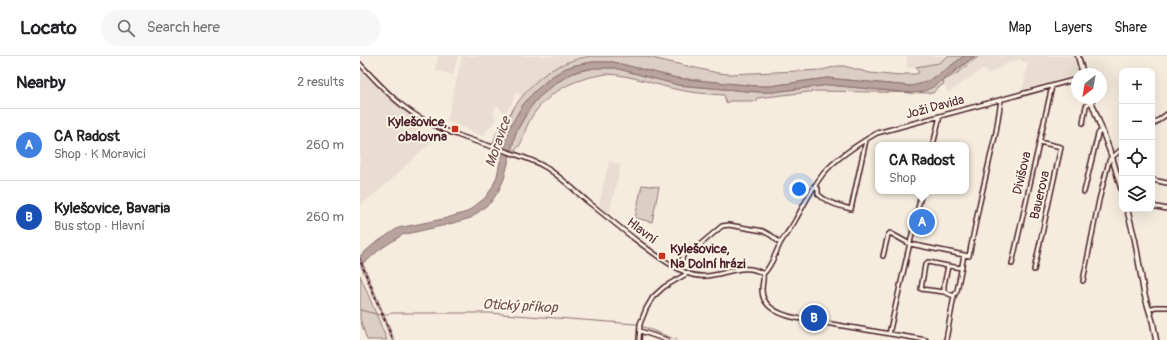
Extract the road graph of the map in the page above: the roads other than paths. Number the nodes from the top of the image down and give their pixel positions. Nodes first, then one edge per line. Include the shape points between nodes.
1 (1078, 56) edge
2 (360, 64) edge
3 (1081, 68) edge
4 (1071, 81) edge
5 (1052, 86) junction
6 (1001, 100) junction
7 (1087, 104) edge
8 (1092, 104) edge
9 (1167, 114) edge
10 (940, 116) junction
11 (1083, 123) dead end
12 (1155, 123) edge
13 (1101, 130) junction
14 (866, 140) junction
15 (934, 142) edge
16 (1039, 142) junction
17 (1119, 151) edge
18 (1112, 157) junction
19 (1155, 180) edge
20 (1119, 181) edge
21 (1167, 183) edge
22 (814, 186) junction
23 (1084, 192) dead end
24 (921, 194) edge
25 (1155, 207) edge
26 (1167, 209) edge
27 (1128, 212) edge
28 (780, 243) junction
29 (910, 244) junction
30 (964, 255) junction
31 (883, 256) dead end
32 (1012, 264) dead end
33 (948, 266) junction
34 (962, 268) junction
35 (680, 269) junction
36 (1034, 270) dead end
37 (688, 274) junction
38 (763, 274) junction
39 (1083, 281) dead end
40 (944, 292) junction
41 (954, 296) junction
42 (1167, 307) edge
43 (1149, 310) junction
44 (640, 330) junction
45 (889, 334) junction
46 (904, 338) edge
47 (639, 340) edge
48 (667, 340) edge
49 (922, 340) edge
50 (926, 340) edge
51 (946, 340) edge
52 (1156, 340) edge

1 - 3 main road
2 - 35 street, Hlavní via 401,104 418,116 443,129 537,163 555,174 654,253
4 - 5 street, Joži Davida
5 - 6 street, Joži Davida
5 - 16 street, Divišova
6 - 10 street, Joži Davida
6 - 30 street via 969,256
7 - 11 street
8 - 13 main road
9 - 12 street
10 - 14 street, Joži Davida via 877,133
10 - 15 street
13 - 18 main road
13 - 23 street
14 - 22 street, Joži Davida via 835,162
14 - 22 street via 851,210 821,197
16 - 32 street, Divišova
16 - 36 street, Bauerova via 1061,147
17 - 18 street
18 - 20 main road
18 - 39 street via 1104,179
19 - 21 street
22 - 28 street, Joži Davida
24 - 29 street
25 - 26 street
27 - 43 main road
28 - 35 street via 760,230 722,226 696,248 684,251
28 - 38 street, Joži Davida
29 - 30 street
29 - 31 street via 890,233
29 - 45 street
30 - 34 street
33 - 34 street
33 - 40 street
33 - 40 street via 928,262 925,265 921,289
34 - 41 street
35 - 37 street, Hlavní
37 - 38 street, Hlavní via 707,277 749,268
37 - 44 street via 658,292 649,304
38 - 45 street via 763,297 770,307 781,314
40 - 41 street
41 - 51 street
42 - 43 street
43 - 52 main road
44 - 47 street
44 - 48 street
45 - 46 street
46 - 49 street
49 - 50 street

